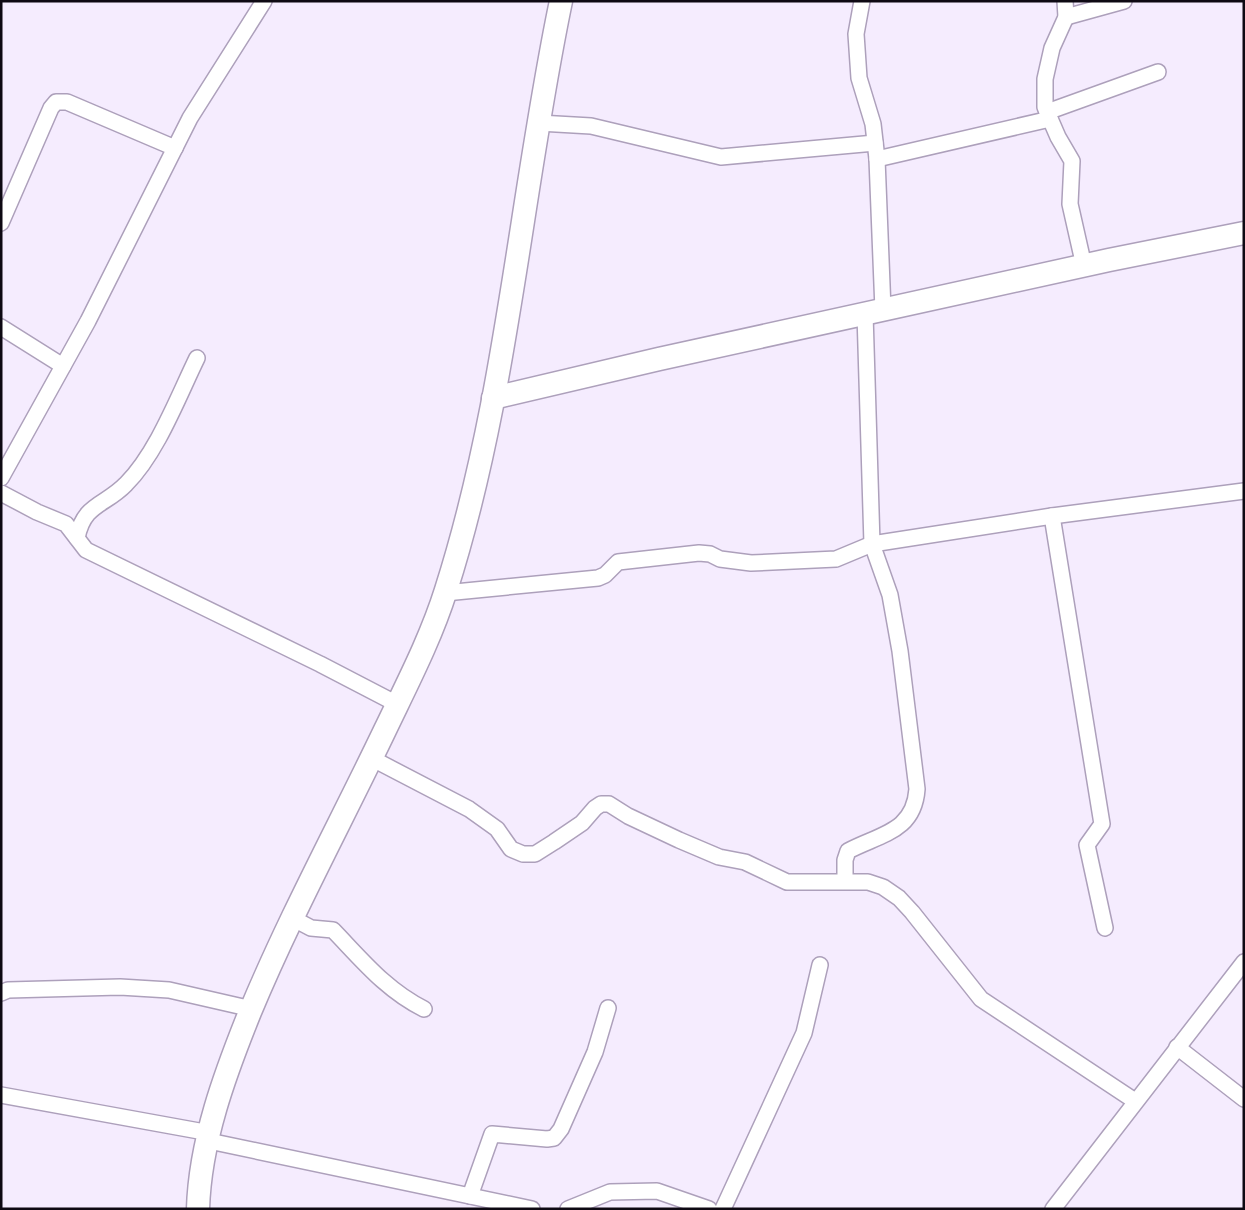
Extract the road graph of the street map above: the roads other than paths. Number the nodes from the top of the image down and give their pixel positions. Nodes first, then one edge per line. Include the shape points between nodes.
1 (264, 1) edge
2 (561, 1) edge
3 (862, 1) edge
4 (1124, 1) edge
5 (1066, 5) edge
6 (1158, 72) dead end
7 (1049, 115) junction
8 (539, 123) junction
9 (875, 143) junction
10 (174, 148) junction
11 (877, 159) junction
12 (1, 223) edge
13 (1244, 233) edge
14 (1084, 266) junction
15 (874, 312) junction
16 (1, 327) edge
17 (197, 358) dead end
18 (63, 366) junction
19 (493, 398) junction
20 (1, 478) edge
21 (1, 493) edge
22 (1243, 493) edge
23 (1052, 516) junction
24 (77, 538) junction
25 (872, 544) junction
26 (445, 593) junction
27 (397, 704) junction
28 (371, 758) junction
29 (845, 882) junction
30 (292, 918) junction
31 (1105, 928) dead end
32 (1244, 962) edge
33 (820, 965) dead end
34 (1, 993) edge
35 (608, 1008) dead end
36 (252, 1009) junction
37 (424, 1009) dead end
38 (1177, 1047) junction
39 (1, 1095) edge
40 (1244, 1099) edge
41 (1135, 1101) junction
42 (209, 1137) junction
43 (470, 1196) junction
44 (198, 1209) edge
45 (532, 1209) edge
46 (568, 1209) edge
47 (709, 1209) edge
48 (723, 1209) edge
49 (1053, 1209) edge

1 - 10 street
2 - 8 street
3 - 9 street via 856,34 859,78 873,124
4 - 5 street
5 - 7 street via 1045,80
6 - 7 street
7 - 11 street
7 - 14 street via 1072,161 1070,204
8 - 9 street via 618,131 663,145 721,157
8 - 19 street
9 - 11 street
10 - 12 street via 67,102 56,102
10 - 18 street
11 - 15 street
13 - 14 street
14 - 15 street
15 - 19 street
15 - 25 street
16 - 18 street
17 - 24 street via 146,460 126,485 95,506 80,522
18 - 20 street
19 - 26 street via 469,511
21 - 24 street via 66,524
22 - 23 street
23 - 25 street
23 - 31 street via 1102,818 1102,825 1087,845
24 - 27 street via 86,550
25 - 26 street via 836,559 751,563 699,553 644,558 618,562 598,578
25 - 29 street via 890,595 917,794 909,815 898,829 848,851
26 - 27 street
27 - 28 street
28 - 29 street via 469,809 497,830 510,849 523,854 535,854 582,823 595,808 609,804 687,843 719,857 745,862 787,882
28 - 30 street
29 - 41 street via 868,882 899,898 981,999
30 - 36 street
30 - 37 street via 310,928 332,930 390,988
32 - 38 street
33 - 48 street via 804,1033
34 - 36 street via 8,990 169,990
35 - 43 street via 595,1052 561,1129 554,1138 547,1140 492,1134
36 - 42 street via 220,1094
38 - 40 street
38 - 41 street
39 - 42 street
41 - 49 street
42 - 43 street
42 - 44 street
43 - 45 street
46 - 47 street via 610,1192 657,1191

